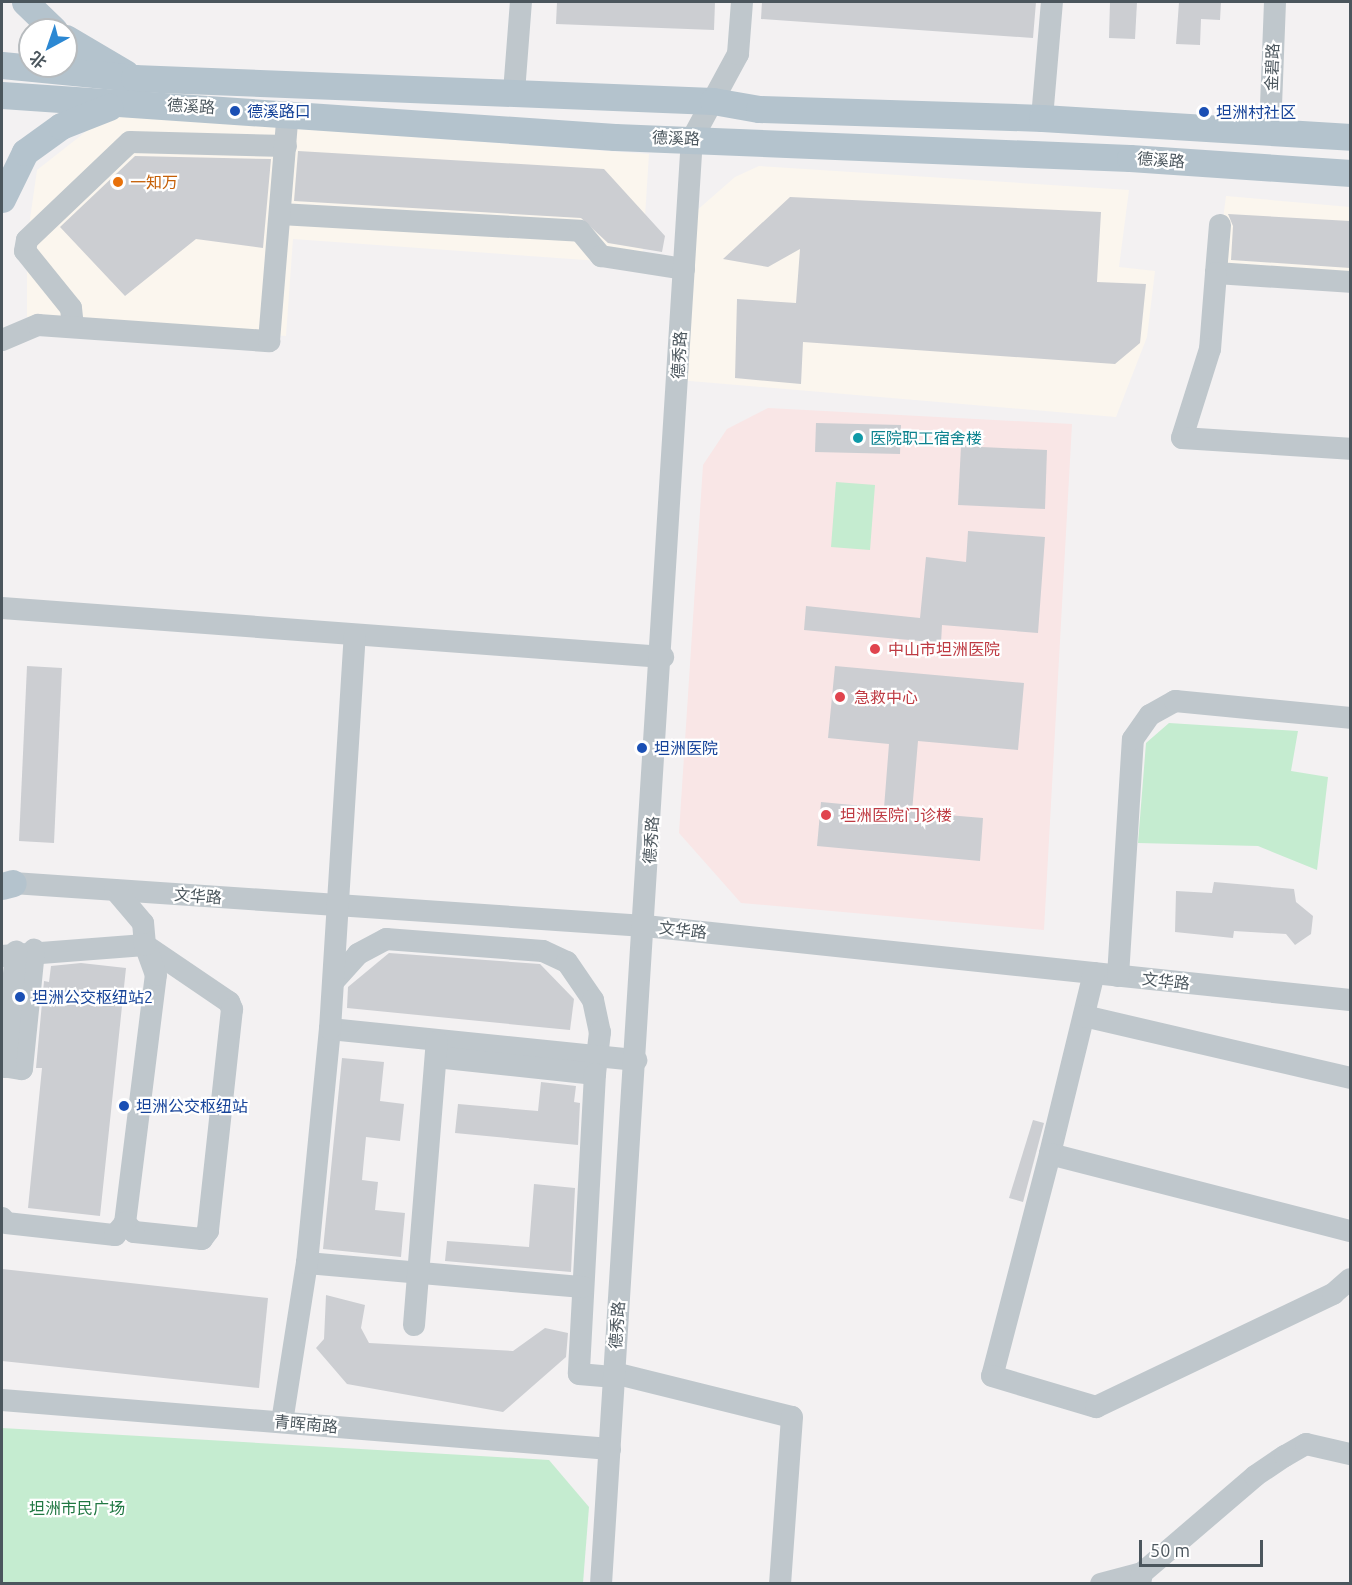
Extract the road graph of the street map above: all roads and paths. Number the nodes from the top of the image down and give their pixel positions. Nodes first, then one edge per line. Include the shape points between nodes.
1 (25, 2) edge
2 (521, 2) edge
3 (742, 2) edge
4 (1052, 2) edge
5 (1275, 2) edge
6 (42, 18) edge
7 (78, 47) edge
8 (2, 65) edge
9 (134, 91) junction
10 (514, 92) junction
11 (2, 95) edge
12 (713, 101) junction
13 (288, 112) junction
14 (1042, 118) junction
15 (1270, 132) junction
16 (1350, 137) edge
17 (692, 139) junction
18 (286, 147) junction
19 (1350, 173) edge
20 (2, 199) edge
21 (280, 214) junction
22 (1220, 225) dead end
23 (684, 269) junction
24 (1216, 273) junction
25 (1350, 282) edge
26 (73, 327) junction
27 (2, 340) edge
28 (1350, 449) edge
29 (2, 608) edge
30 (355, 637) junction
31 (663, 657) junction
32 (1350, 718) edge
33 (5, 883) edge
34 (115, 890) junction
35 (178, 894) junction
36 (340, 906) junction
37 (645, 926) junction
38 (145, 938) junction
39 (17, 953) edge
40 (1094, 973) junction
41 (1118, 976) junction
42 (334, 981) junction
43 (1350, 1000) edge
44 (1084, 1016) junction
45 (330, 1029) junction
46 (437, 1048) junction
47 (636, 1060) junction
48 (596, 1065) junction
49 (3, 1066) edge
50 (1350, 1078) edge
51 (1050, 1154) junction
52 (2, 1218) edge
53 (125, 1223) junction
54 (1350, 1231) edge
55 (307, 1263) junction
56 (418, 1273) junction
57 (1350, 1279) edge
58 (584, 1287) junction
59 (414, 1325) dead end
60 (614, 1375) junction
61 (2, 1400) edge
62 (282, 1422) junction
63 (610, 1449) junction
64 (1350, 1454) edge
65 (1141, 1578) edge
66 (601, 1584) edge
67 (780, 1584) edge
68 (1101, 1584) edge

1 - 6 main road
2 - 10 street
3 - 12 street, 德秀路 via 738,54
4 - 14 street
5 - 15 street, 金碧路
7 - 9 main road
8 - 9 main road, 德溪路
9 - 10 main road, 德溪路
9 - 11 main road, 德溪路
9 - 13 main road, 德溪路
9 - 20 main road via 61,126 25,152
10 - 12 main road, 德溪路
12 - 14 main road, 德溪路 via 759,109
12 - 17 street, 德秀路
13 - 17 main road, 德溪路 via 398,124
13 - 18 street
14 - 15 main road, 德溪路
15 - 16 main road, 德溪路
17 - 19 main road, 德溪路 via 1130,158
17 - 23 street, 德秀路
18 - 21 street
18 - 26 street via 130,142 27,240 25,251 70,308
21 - 23 street via 580,231 601,256
21 - 26 street via 269,341
22 - 24 street
23 - 31 street, 德秀路
24 - 25 street
24 - 28 street via 1210,349 1182,438
26 - 27 street via 38,325
29 - 30 street
30 - 31 street
30 - 36 street
31 - 37 street, 德秀路
32 - 41 street via 1175,701 1150,715 1133,739
33 - 34 street, 文华路
34 - 35 street, 文华路
34 - 38 street via 138,914
35 - 36 street, 文华路
35 - 38 street
36 - 37 street, 文华路
36 - 42 street
37 - 40 street, 文华路
37 - 47 street, 德秀路
38 - 39 street
38 - 53 street via 156,975
38 - 53 street via 221,996 232,1009 208,1231 202,1239 183,1240 134,1232
39 - 49 street via 22,1069
40 - 41 street, 文华路
40 - 44 street
41 - 43 street, 文华路
42 - 45 street
42 - 48 street via 358,954 386,939 543,951 567,962 593,1000 600,1032
44 - 50 street
44 - 51 street
45 - 46 street
45 - 55 street
46 - 48 street
46 - 56 street
47 - 48 street
47 - 60 street, 德秀路
48 - 58 street
51 - 54 street
51 - 57 street via 992,1376 1096,1407 1333,1294
52 - 53 street via 6,1223 116,1235
55 - 56 street
55 - 62 street
56 - 58 street
56 - 59 street
58 - 60 street via 579,1374
60 - 63 street, 德秀路
60 - 67 street via 792,1417
61 - 62 street, 青晖南路
62 - 63 street, 青晖南路
63 - 66 street, 德秀路
64 - 65 street via 1306,1444 1255,1476
65 - 68 street

